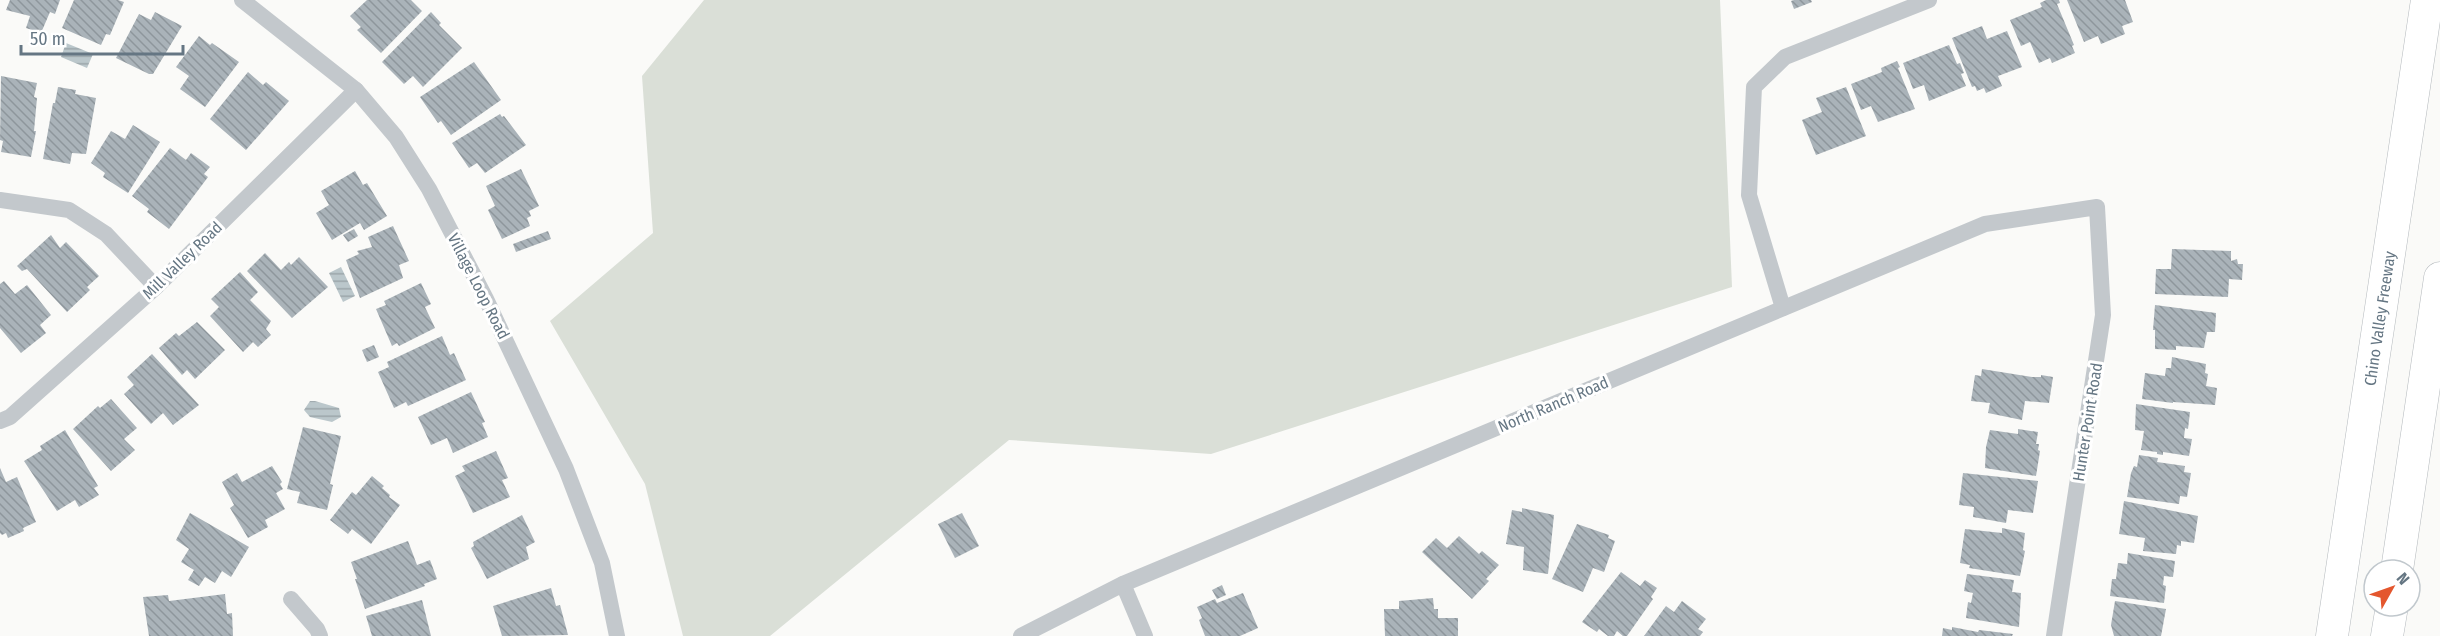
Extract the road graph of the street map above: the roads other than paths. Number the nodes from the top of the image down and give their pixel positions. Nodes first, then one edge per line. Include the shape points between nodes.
1 (242, 0) edge
2 (1929, 0) edge
3 (2427, 0) edge
4 (356, 90) junction
5 (0, 200) edge
6 (2097, 207) joint
7 (2440, 278) edge
8 (156, 287) junction
9 (1783, 308) junction
10 (0, 421) edge
11 (2399, 558) edge
12 (1123, 584) junction
13 (291, 599) dead end
14 (2390, 618) edge
15 (320, 636) edge
16 (617, 636) edge
17 (1021, 636) edge
18 (1145, 636) edge
19 (2054, 636) edge
20 (2332, 636) edge
21 (2387, 636) edge

1 - 4 street, Village Loop Road
2 - 9 street via 1785,57 1754,87 1749,195
3 - 20 highway, Chino Valley Freeway
4 - 8 street, Mill Valley Road
4 - 16 street, Village Loop Road via 396,137 429,189 486,299 566,468 602,563
5 - 8 street via 69,210 106,234
6 - 9 street, North Ranch Road via 1985,224
6 - 19 street, Hunter Point Road via 2103,315
7 - 11 highway
8 - 10 street, Mill Valley Road via 10,417
9 - 12 street, North Ranch Road
12 - 17 street, North Ranch Road
12 - 18 street
13 - 15 street
14 - 21 highway

